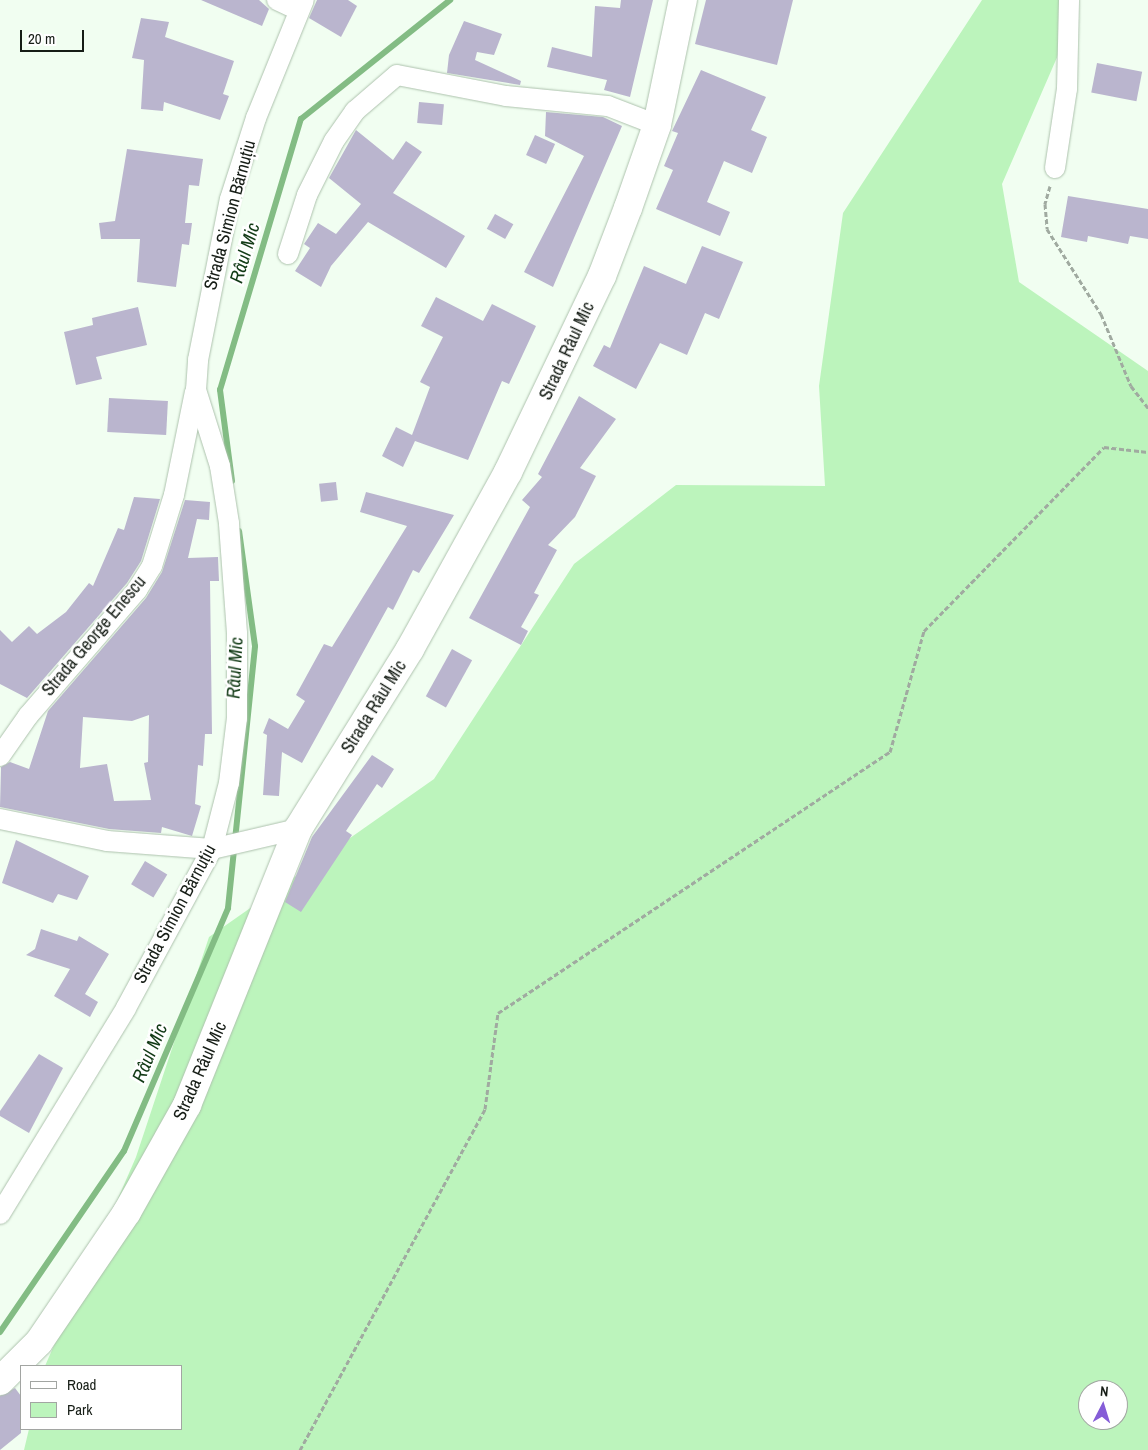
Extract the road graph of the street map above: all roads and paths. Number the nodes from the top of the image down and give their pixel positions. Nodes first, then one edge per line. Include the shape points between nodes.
1 (277, 0) edge
2 (683, 0) edge
3 (1069, 0) edge
4 (301, 5) edge
5 (657, 125) junction
6 (1055, 168) joint
7 (288, 254) dead end
8 (196, 390) junction
9 (1148, 408) edge
10 (1148, 452) edge
11 (0, 756) edge
12 (0, 819) edge
13 (298, 829) junction
14 (220, 847) junction
15 (0, 1214) edge
16 (0, 1381) edge
17 (300, 1450) edge

1 - 4 street
2 - 5 street, Strada Râul Mic
3 - 6 street via 1066,89
4 - 8 street, Strada Simion Bărnuțiu via 230,199 211,280
5 - 7 street via 608,106 506,96 397,75 355,111 334,141 307,195
5 - 13 street, Strada Râul Mic via 602,276 508,472 410,649
6 - 9 path via 1045,204 1047,229 1101,314 1132,386
8 - 11 street, Strada George Enescu via 174,495 152,566 137,590 28,716
8 - 14 street, Strada Simion Bărnuțiu via 220,466 237,633 237,718
10 - 17 path via 1104,447 924,631 890,752 498,1013 485,1109
12 - 14 street via 107,842
13 - 14 street
13 - 16 street, Strada Râul Mic via 187,1105 127,1212 39,1342
14 - 15 street, Strada Simion Bărnuțiu

